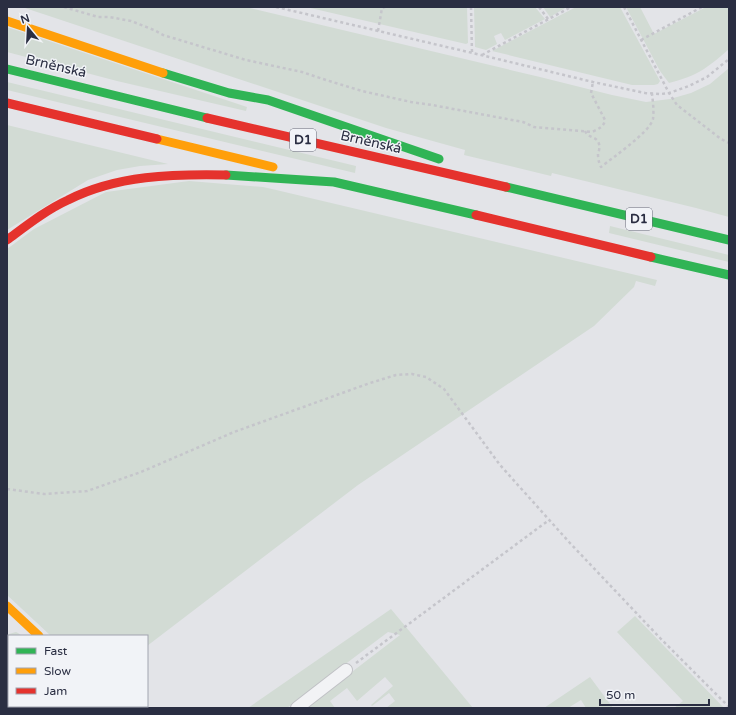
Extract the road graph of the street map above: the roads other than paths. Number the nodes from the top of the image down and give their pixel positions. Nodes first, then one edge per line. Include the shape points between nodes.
1 (7, 20) edge
2 (7, 69) edge
3 (7, 103) edge
4 (450, 163) dead end
5 (465, 168) dead end
6 (334, 182) junction
7 (548, 197) junction
8 (7, 240) edge
9 (729, 240) edge
10 (729, 275) edge
11 (7, 606) edge
12 (38, 635) edge
13 (346, 670) road end
14 (297, 708) edge

1 - 4 main road via 229,93 268,100
2 - 7 main road, Brněnská / D1
3 - 6 main road, D1
5 - 7 main road
6 - 8 main road via 239,175 133,178 67,200
6 - 10 main road, D1
7 - 9 main road, Brněnská / D1
11 - 12 main road
13 - 14 street

